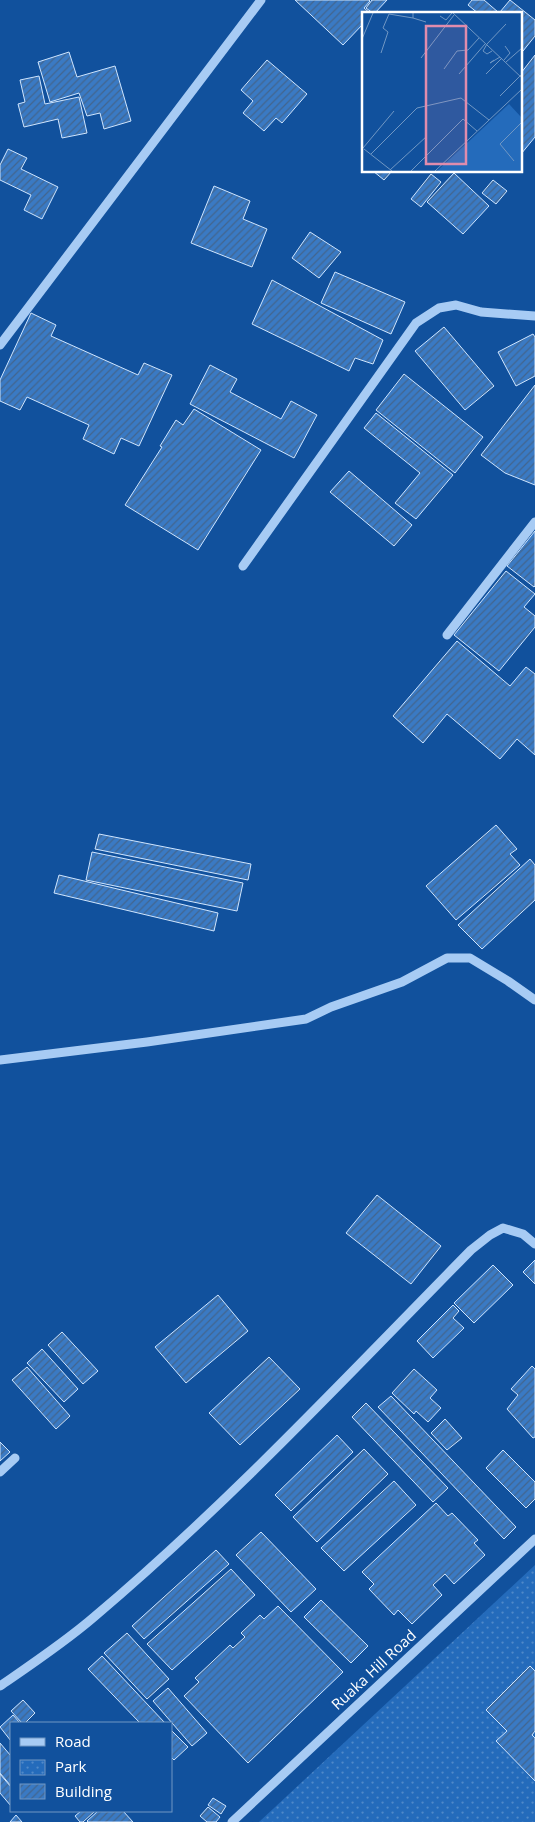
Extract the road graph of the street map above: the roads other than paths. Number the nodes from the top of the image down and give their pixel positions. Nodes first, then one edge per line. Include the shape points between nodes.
1 (261, 0) edge
2 (535, 316) edge
3 (0, 345) edge
4 (535, 522) edge
5 (243, 566) dead end
6 (448, 636) dead end
7 (535, 1000) edge
8 (0, 1060) edge
9 (535, 1244) edge
10 (15, 1458) dead end
11 (0, 1472) edge
12 (535, 1538) edge
13 (0, 1686) edge
14 (232, 1822) edge

1 - 3 street
2 - 5 street via 482,312 456,305 439,308 416,323
4 - 6 street
7 - 8 street via 470,958 446,958 402,982 331,1007 306,1020
9 - 13 street via 523,1234 503,1228 471,1250 302,1423 190,1531 94,1618
10 - 11 street
12 - 14 street, Ruaka Hill Road

